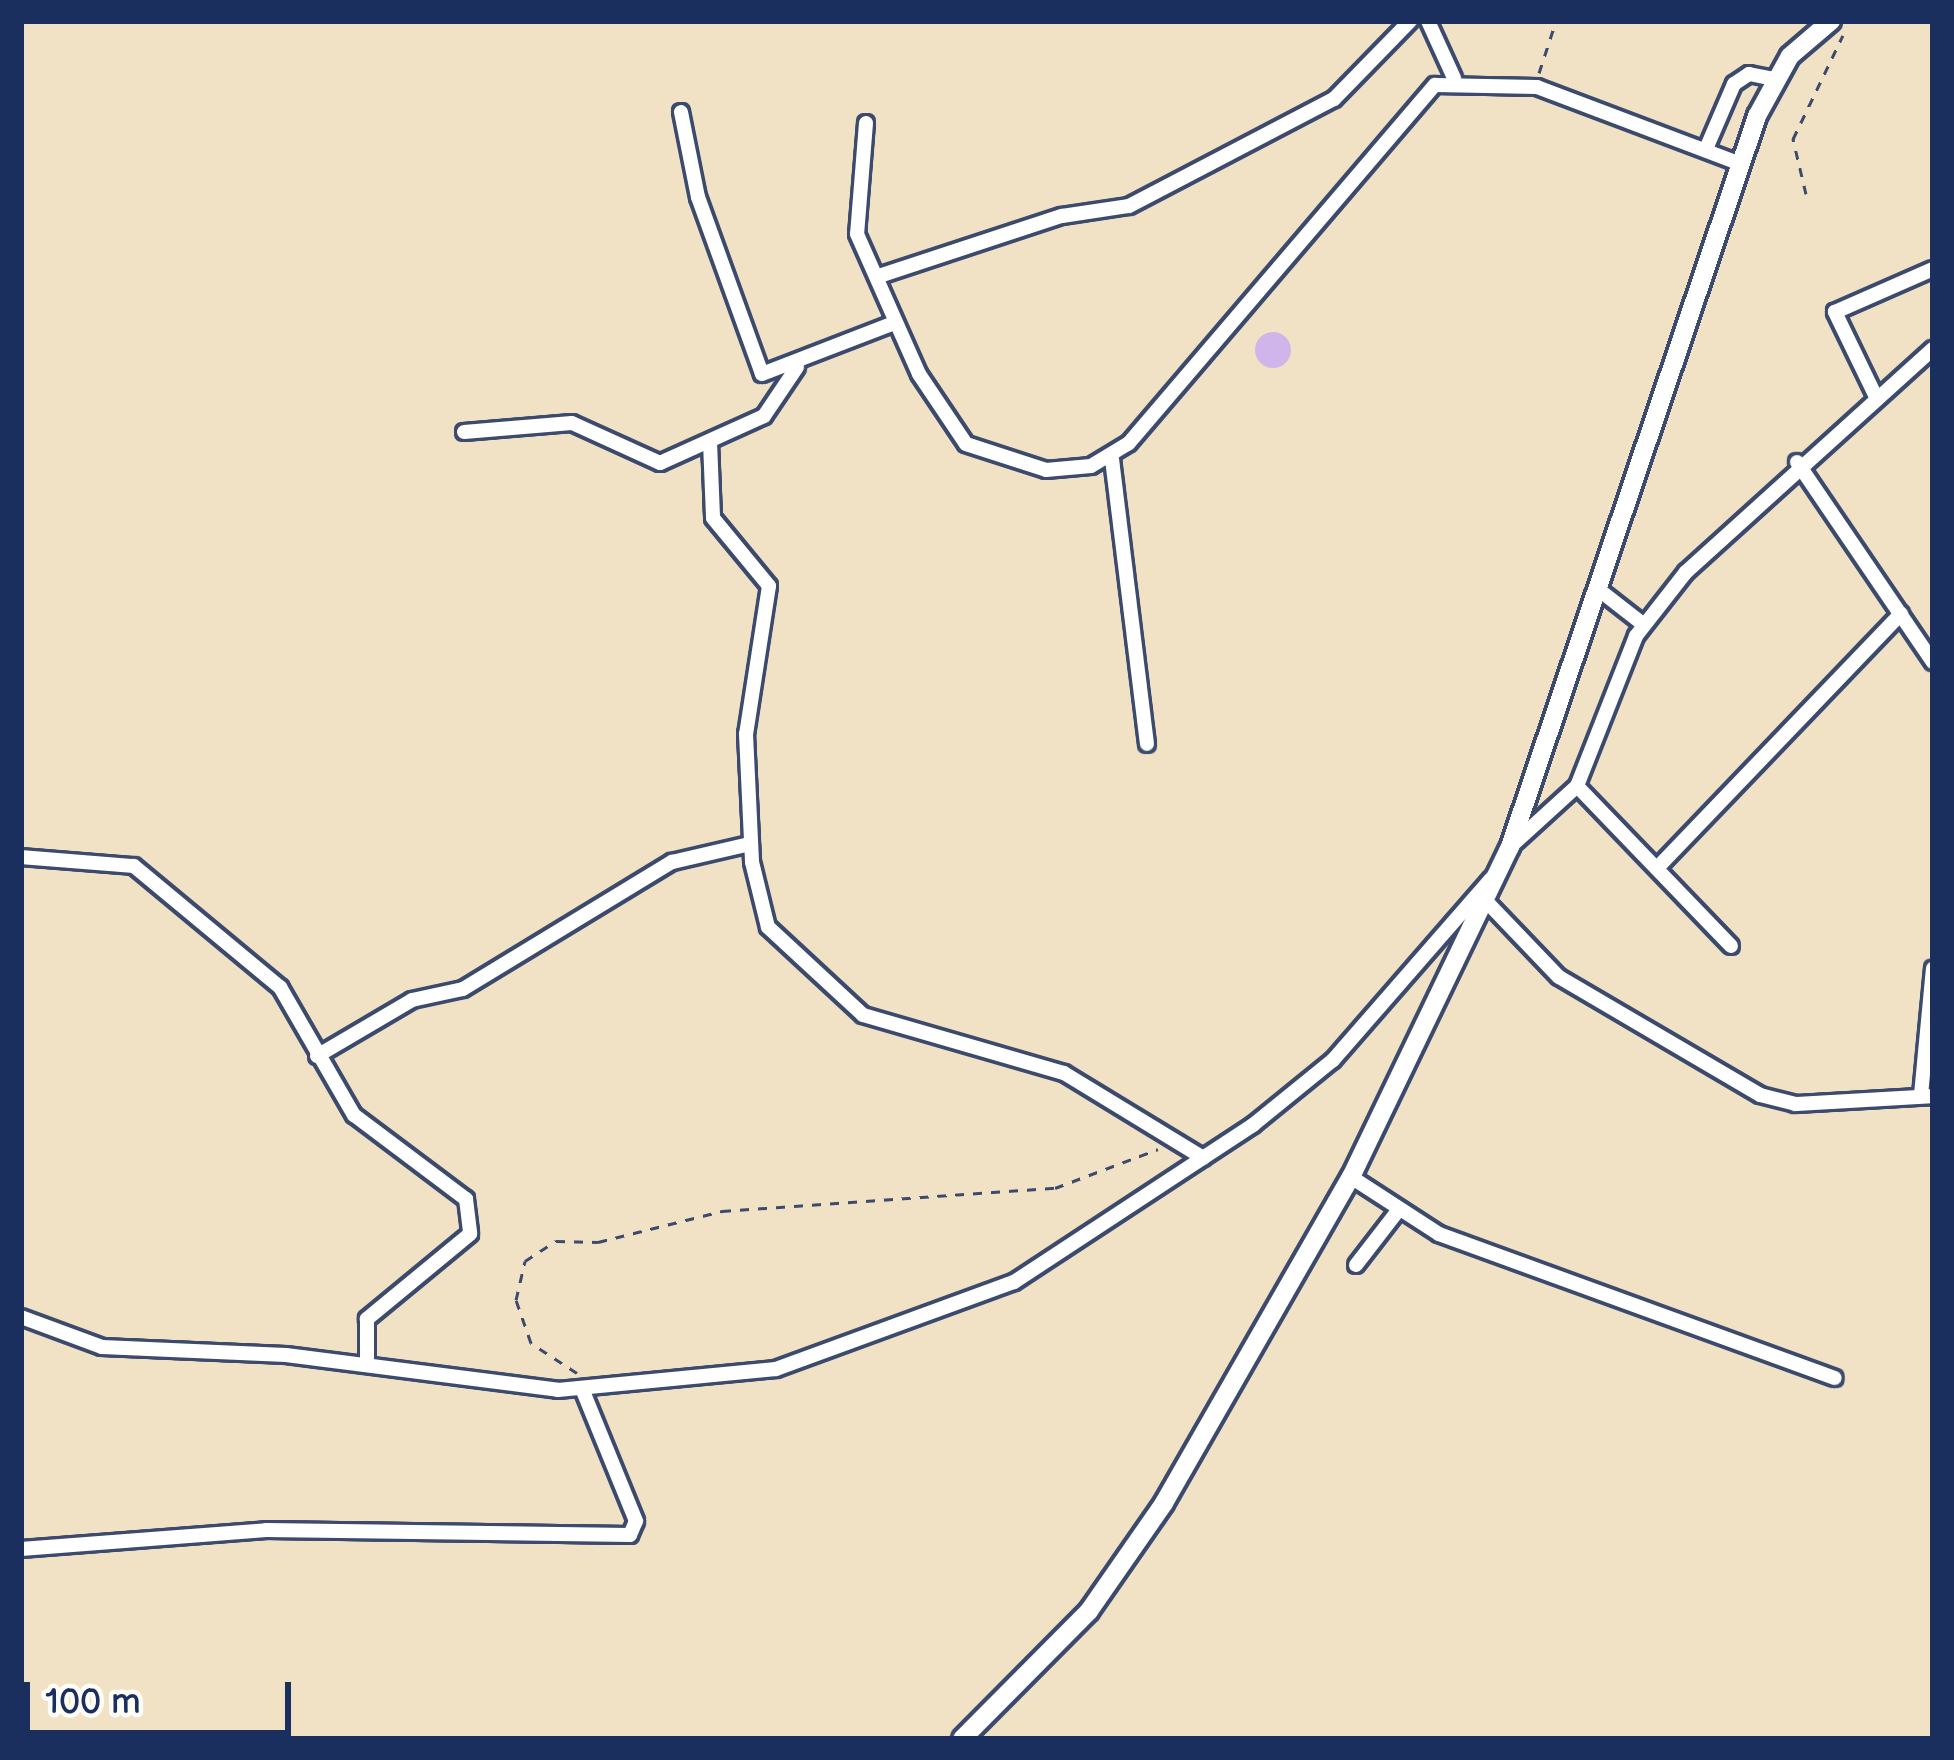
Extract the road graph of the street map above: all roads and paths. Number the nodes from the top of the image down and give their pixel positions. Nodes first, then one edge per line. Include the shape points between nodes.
1 (1409, 21) edge
2 (1428, 21) edge
3 (1556, 21) edge
4 (1831, 21) edge
5 (1844, 21) edge
6 (1454, 78) junction
7 (1774, 80) junction
8 (1537, 87) junction
9 (681, 112) dead end
10 (866, 123) dead end
11 (1706, 149) junction
12 (1738, 163) junction
13 (1806, 194) dead end
14 (1933, 269) edge
15 (879, 276) junction
16 (894, 323) junction
17 (1933, 349) edge
18 (797, 368) junction
19 (1877, 399) junction
20 (464, 432) dead end
21 (710, 442) junction
22 (1112, 458) junction
23 (1797, 461) junction
24 (1598, 589) junction
25 (1901, 614) junction
26 (1645, 625) junction
27 (1933, 662) edge
28 (1148, 744) dead end
29 (1577, 786) junction
30 (750, 844) junction
31 (1510, 847) junction
32 (21, 857) edge
33 (1658, 867) junction
34 (1500, 870) junction
35 (1486, 901) junction
36 (1731, 946) dead end
37 (1933, 969) edge
38 (1930, 1023) edge
39 (317, 1057) junction
40 (1927, 1096) edge
41 (1169, 1144) junction
42 (1203, 1158) junction
43 (1351, 1177) junction
44 (1397, 1212) junction
45 (1356, 1265) dead end
46 (21, 1317) edge
47 (367, 1363) junction
48 (1835, 1378) dead end
49 (583, 1391) junction
50 (21, 1549) edge
51 (962, 1739) edge

1 - 15 street via 1334,99 1129,206 1062,216
2 - 6 street
3 - 8 path
4 - 7 street
5 - 13 path via 1793,139
6 - 8 street
6 - 22 street via 1362,162
7 - 11 street via 1749,74 1734,84
7 - 12 street
8 - 11 street
9 - 18 street via 752,357 769,377
10 - 15 street via 856,226
11 - 12 street
12 - 24 street
14 - 19 street via 1835,312
15 - 16 street
16 - 18 street
16 - 22 street via 976,451 1046,470
17 - 19 street
18 - 21 street via 772,409
19 - 23 street
20 - 21 street via 581,424 656,463
21 - 30 street via 713,518 769,586 746,690
22 - 28 street
23 - 25 street
23 - 26 street
24 - 26 street
24 - 31 street
25 - 27 street
25 - 33 street
26 - 29 street
29 - 31 street
29 - 33 street
30 - 39 street via 672,862 464,989 416,998
30 - 41 street via 764,920 840,1000 935,1041 1064,1073
31 - 34 street
32 - 39 street via 134,866 280,987
33 - 36 street
34 - 35 street
34 - 42 street via 1334,1060
35 - 40 street via 1559,977 1744,1088 1795,1104
35 - 43 street
37 - 38 street
38 - 40 street
39 - 47 street via 354,1115 453,1184 473,1217 466,1238 375,1305 363,1333
41 - 42 street
41 - 49 path via 1055,1188 722,1211 539,1247 517,1282 520,1321
42 - 49 street via 989,1293 756,1374 631,1377
43 - 44 street
43 - 51 street via 1152,1521 1064,1640
44 - 45 street
44 - 48 street
46 - 47 street via 102,1347
47 - 49 street
49 - 50 street via 636,1521 630,1535 266,1530

